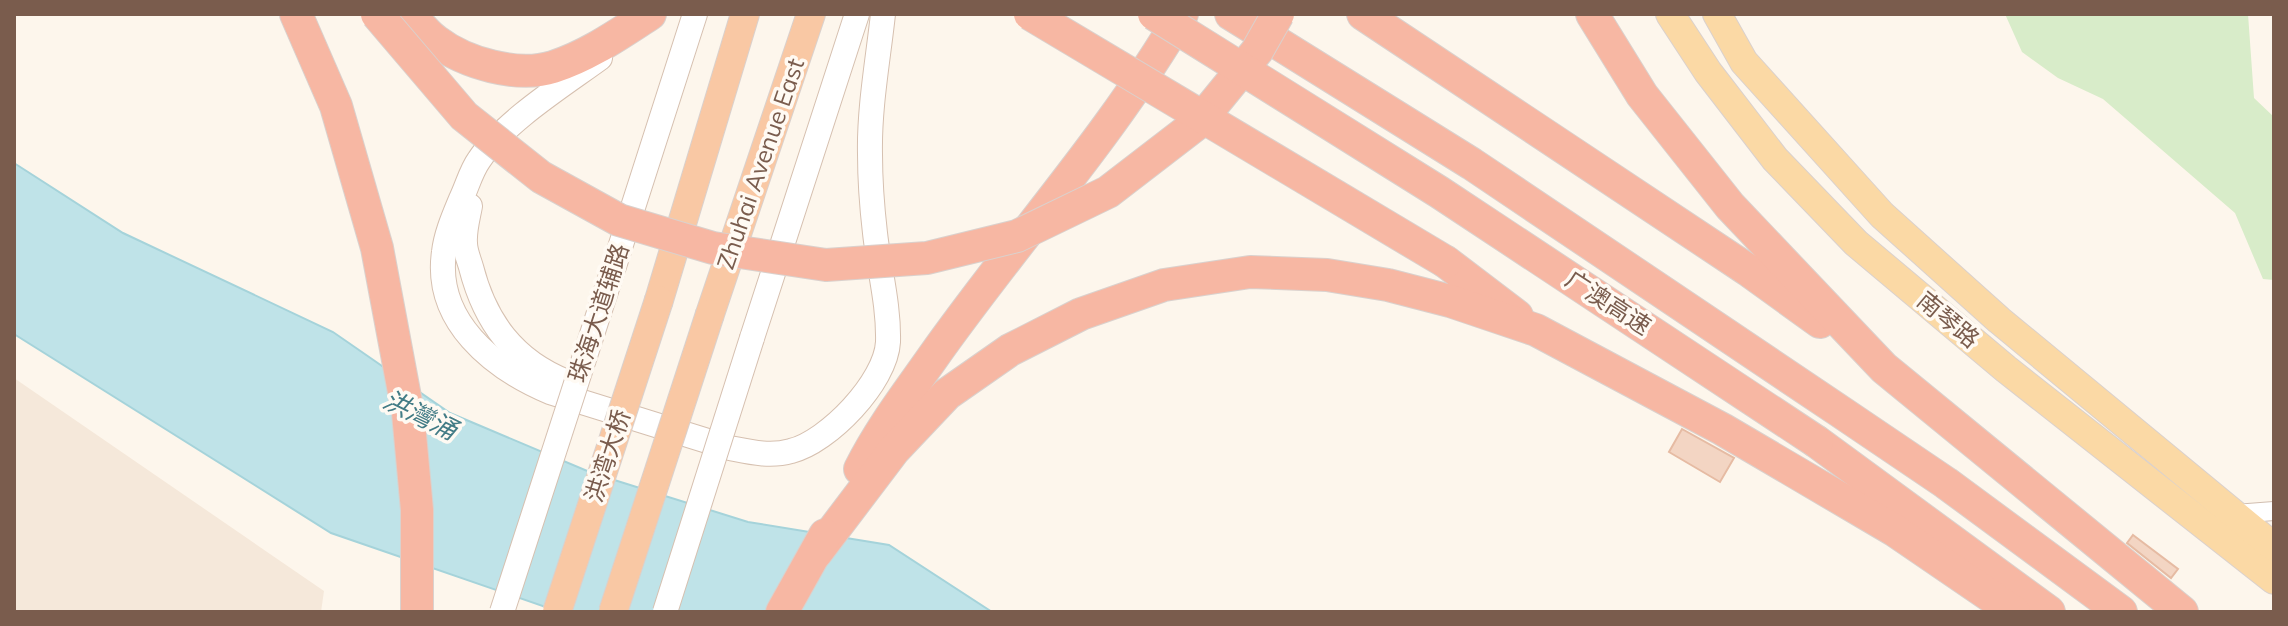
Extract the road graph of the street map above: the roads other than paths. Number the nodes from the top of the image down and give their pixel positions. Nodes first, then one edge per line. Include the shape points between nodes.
1 (296, 14) edge
2 (377, 14) edge
3 (410, 14) edge
4 (650, 14) edge
5 (695, 14) edge
6 (745, 14) edge
7 (811, 14) edge
8 (857, 14) edge
9 (883, 14) edge
10 (1030, 14) edge
11 (1154, 14) edge
12 (1182, 14) edge
13 (1231, 14) edge
14 (1278, 14) edge
15 (1363, 14) edge
16 (1592, 14) edge
17 (1670, 14) edge
18 (1717, 14) edge
19 (1536, 330) junction
20 (1884, 368) junction
21 (885, 444) junction
22 (2274, 511) edge
23 (2235, 514) junction
24 (2274, 547) edge
25 (2274, 580) edge
26 (417, 612) edge
27 (502, 612) edge
28 (557, 612) edge
29 (613, 612) edge
30 (665, 612) edge
31 (782, 612) edge
32 (2014, 612) edge
33 (2049, 612) edge
34 (2121, 612) edge
35 (2182, 612) edge

1 - 26 highway via 336,106 377,248 408,413 417,510
2 - 14 highway, bridge via 464,116 541,177 619,220 713,248 826,265 927,258 1017,236 1108,192 1199,122 1257,51
3 - 4 highway via 435,41 503,70 550,68 599,48
4 - 9 main road via 625,40 516,121 479,160 465,244 477,290 493,323 543,373 762,439 794,435 826,417 862,378 881,338 886,311 870,152
5 - 27 main road, 珠海大道辅路, bridge
6 - 28 highway, 洪湾大桥, bridge
7 - 29 highway, Zhuhai Avenue East, bridge
8 - 30 main road, bridge
10 - 19 highway, bridge via 1446,262
11 - 33 highway, 广澳高速, bridge via 1439,192 1817,442
12 - 21 highway via 1133,91 985,284
13 - 34 highway, 广澳高速 via 1472,164 1946,483
15 - 20 highway via 1748,270
16 - 20 highway via 1642,95 1730,206
17 - 25 main road, 南琴路 via 1775,159 1856,243
18 - 23 main road, 南琴路 via 1744,62 1882,215 1999,320
19 - 21 highway via 1450,301 1327,275 1250,272 1164,285 1081,314 1010,350
19 - 32 highway via 1722,429 1894,530
20 - 35 highway
21 - 31 highway
22 - 23 street
23 - 24 main road, 南琴路

